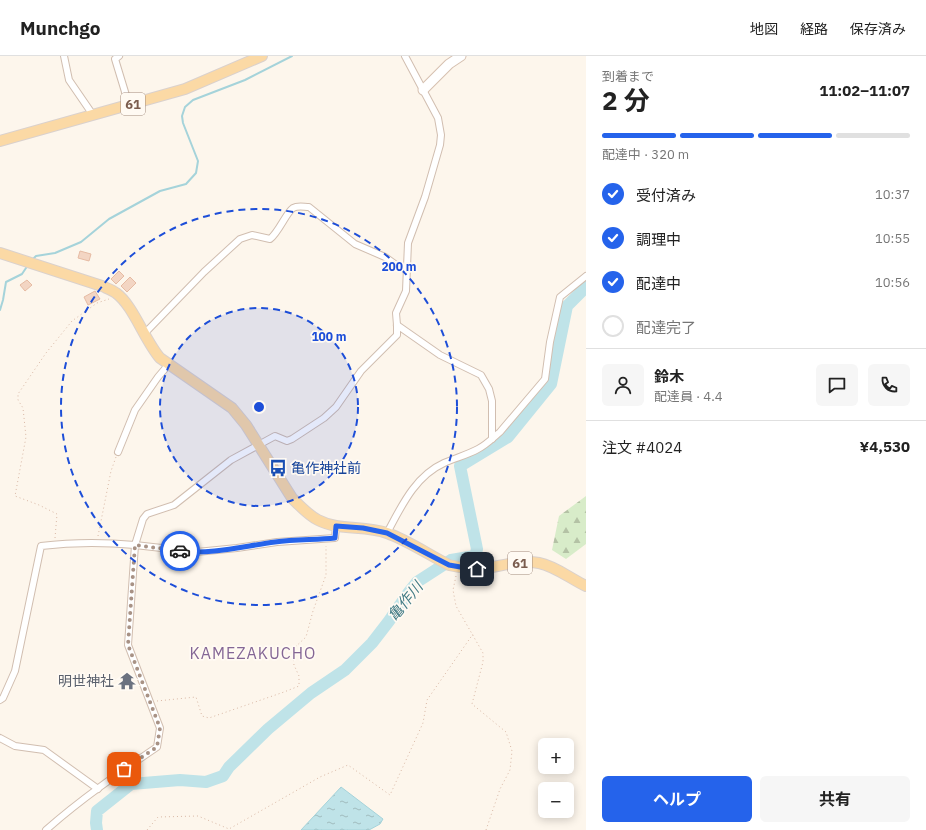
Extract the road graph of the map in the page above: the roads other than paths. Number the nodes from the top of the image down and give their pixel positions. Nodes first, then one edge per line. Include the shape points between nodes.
1 (64, 56) edge
2 (120, 56) edge
3 (262, 56) edge
4 (405, 56) edge
5 (461, 56) edge
6 (423, 90) junction
7 (129, 105) junction
8 (93, 115) junction
9 (0, 141) edge
10 (0, 253) edge
11 (408, 270) junction
12 (586, 276) edge
13 (398, 325) junction
14 (144, 334) junction
15 (169, 364) junction
16 (492, 439) junction
17 (259, 446) junction
18 (118, 452) road end
19 (336, 526) junction
20 (387, 533) junction
21 (135, 545) junction
22 (586, 586) edge
23 (0, 700) edge
24 (0, 738) edge
25 (98, 789) junction
26 (46, 830) edge

1 - 8 street via 70,80
2 - 7 street via 114,59
3 - 7 main road, 61 via 185,89
4 - 6 street
5 - 6 street via 449,64
6 - 11 street via 438,118 441,135 425,197 408,243
7 - 8 main road, 61
8 - 9 main road, 61
10 - 14 main road, 61 via 102,286 116,293 128,306
11 - 13 street via 406,291 396,313
11 - 14 street via 355,244 309,207 300,206 292,209 270,239 252,235 240,239
12 - 16 street via 560,297 545,379
13 - 16 street via 440,355 481,375 492,401
13 - 17 street via 396,335 361,371 336,407 324,418 292,439 287,441 275,436
14 - 15 main road, 61 via 153,350
15 - 17 main road, 61 via 232,408
15 - 18 street via 135,410
16 - 20 street via 478,449 443,463 424,476 402,506
17 - 19 main road, 61 via 292,498 316,519
17 - 21 street via 231,460 174,505 147,514
19 - 20 main road, 61
19 - 21 street via 335,538 197,552
20 - 22 main road, 61 via 451,565 477,569 528,562 540,563
21 - 23 street via 97,542 41,546 15,671
21 - 25 street via 128,645 160,728 157,747
24 - 25 street via 15,746 44,750
25 - 26 street

